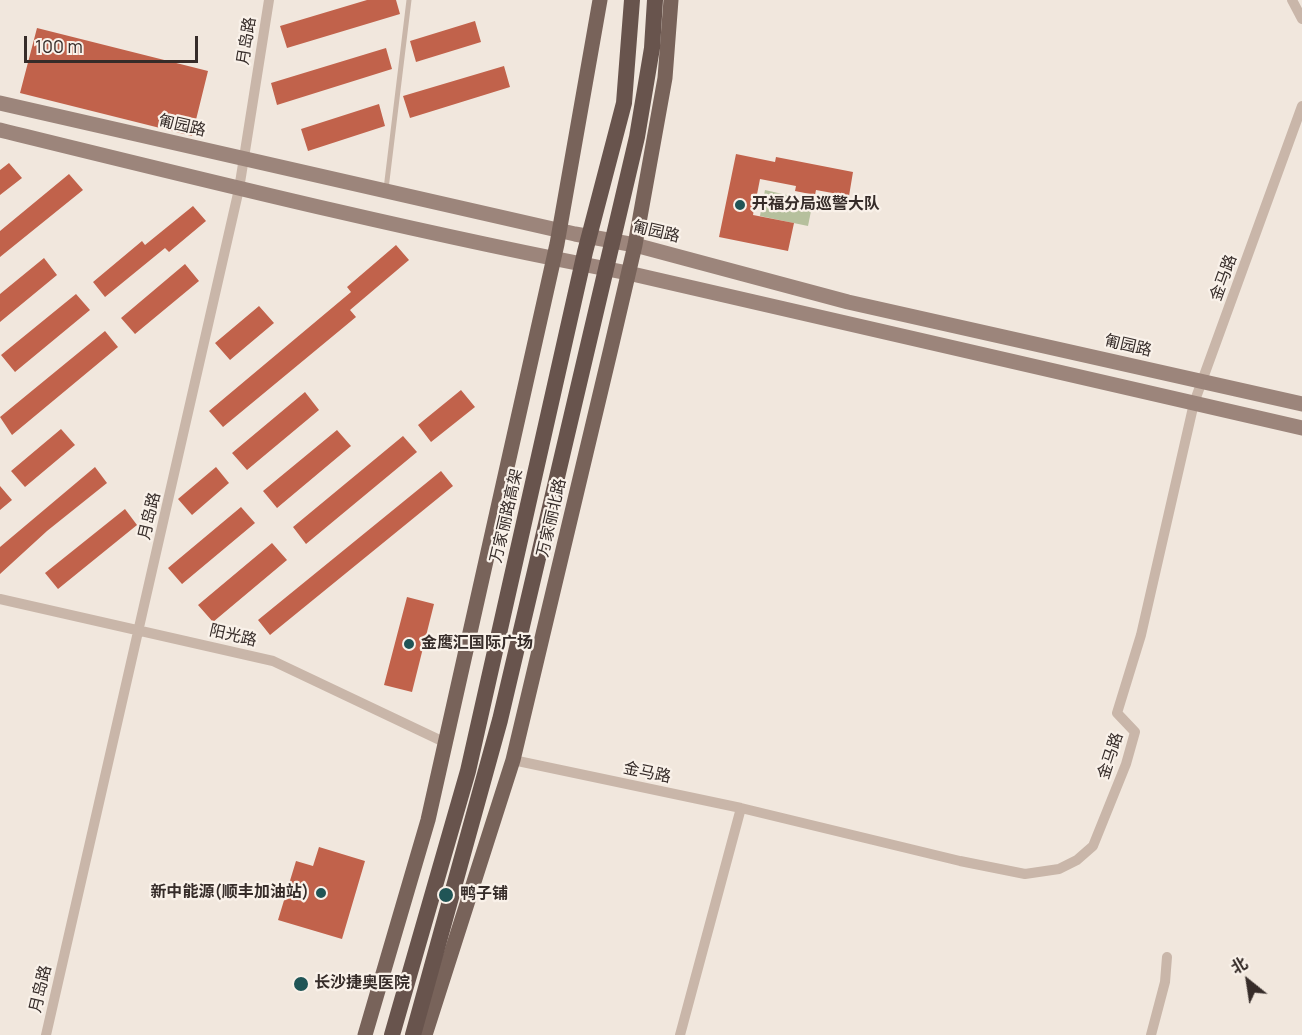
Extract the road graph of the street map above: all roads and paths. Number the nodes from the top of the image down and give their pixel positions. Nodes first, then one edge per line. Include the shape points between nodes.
1 (269, 0) edge
2 (409, 0) edge
3 (600, 0) edge
4 (632, 0) edge
5 (655, 0) edge
6 (670, 0) edge
7 (1292, 0) edge
8 (1302, 19) edge
9 (0, 103) edge
10 (1302, 106) edge
11 (0, 130) edge
12 (244, 159) junction
13 (239, 189) junction
14 (386, 190) junction
15 (560, 230) junction
16 (635, 245) junction
17 (554, 259) junction
18 (628, 273) junction
19 (1202, 381) junction
20 (1194, 403) junction
21 (1302, 404) edge
22 (1302, 428) edge
23 (0, 599) edge
24 (140, 629) junction
25 (446, 743) junction
26 (513, 760) junction
27 (741, 808) junction
28 (1167, 957) dead end
29 (46, 1035) edge
30 (365, 1035) edge
31 (392, 1035) edge
32 (413, 1035) edge
33 (425, 1035) edge
34 (680, 1035) edge
35 (1152, 1035) edge

1 - 12 street, 月岛路
2 - 14 lane
3 - 15 main road
4 - 31 highway, 万家丽路高架, bridge via 624,103 585,252 468,771
5 - 32 highway, bridge via 652,48 634,149 500,720
6 - 16 main road, 万家丽北路 via 665,78
7 - 8 street
9 - 12 main road, 匍园路
10 - 19 street, 金马路
11 - 13 main road
12 - 13 street, 月岛路
12 - 14 main road, 匍园路
13 - 17 main road
13 - 24 street, 月岛路
14 - 15 main road, 匍园路
15 - 16 main road, 匍园路
15 - 17 main road
16 - 18 main road, 万家丽北路
16 - 19 main road, 匍园路 via 848,302
17 - 18 main road
17 - 25 main road
18 - 20 main road
18 - 26 main road, 万家丽北路
19 - 20 street, 金马路
19 - 21 main road, 匍园路
20 - 22 main road
20 - 27 street, 金马路 via 1141,635 1117,712 1136,732 1093,846 1059,870 1025,874
23 - 24 street, 阳光路
24 - 25 street, 阳光路 via 273,661
24 - 29 street, 月岛路
25 - 30 main road via 428,820
26 - 27 street, 金马路
26 - 33 main road, 万家丽北路
27 - 34 street
28 - 35 street

